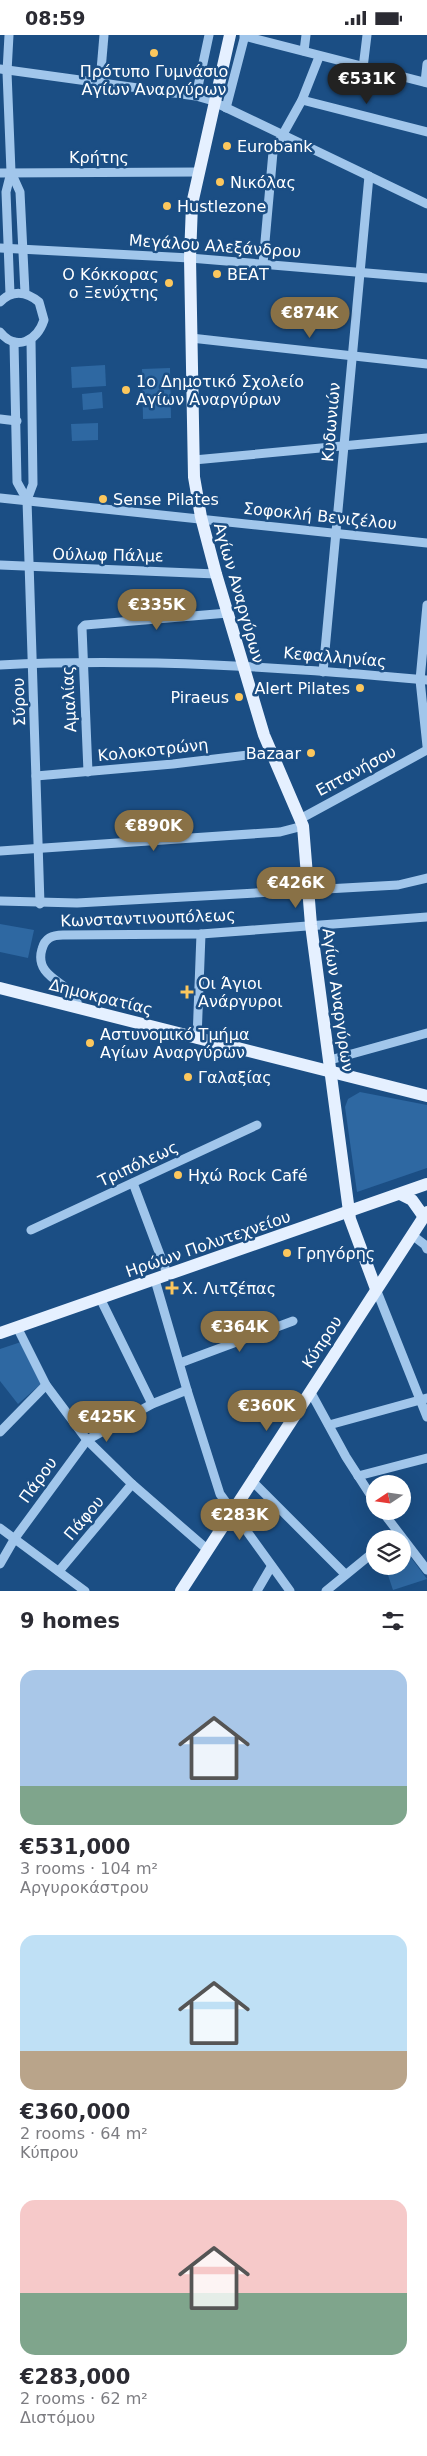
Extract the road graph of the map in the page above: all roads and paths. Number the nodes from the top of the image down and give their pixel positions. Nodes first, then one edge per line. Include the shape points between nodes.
1 (9, 35) edge
2 (104, 35) edge
3 (209, 35) edge
4 (230, 35) edge
5 (244, 35) edge
6 (306, 35) edge
7 (367, 35) edge
8 (304, 51) junction
9 (319, 57) junction
10 (427, 64) edge
11 (363, 68) junction
12 (4, 71) edge
13 (100, 82) junction
14 (426, 83) edge
15 (196, 96) junction
16 (302, 101) junction
17 (221, 105) junction
18 (4, 122) edge
19 (427, 132) edge
20 (282, 134) junction
21 (11, 172) junction
22 (199, 172) junction
23 (0, 173) edge
24 (369, 176) junction
25 (427, 204) edge
26 (4, 248) edge
27 (22, 249) junction
28 (190, 258) junction
29 (263, 264) junction
30 (360, 272) junction
31 (427, 278) edge
32 (25, 293) junction
33 (10, 294) junction
34 (0, 302) edge
35 (0, 332) edge
36 (192, 339) junction
37 (30, 340) junction
38 (14, 342) junction
39 (352, 357) junction
40 (427, 364) edge
41 (0, 419) edge
42 (17, 421) junction
43 (427, 438) edge
44 (343, 447) junction
45 (194, 460) junction
46 (0, 498) edge
47 (27, 500) junction
48 (201, 517) junction
49 (336, 533) junction
50 (427, 543) edge
51 (0, 565) edge
52 (29, 568) junction
53 (216, 574) junction
54 (427, 605) edge
55 (228, 613) junction
56 (32, 663) junction
57 (82, 664) junction
58 (0, 665) edge
59 (243, 666) junction
60 (323, 672) junction
61 (424, 680) edge
62 (427, 748) edge
63 (272, 752) junction
64 (88, 772) junction
65 (36, 776) junction
66 (301, 822) junction
67 (38, 848) junction
68 (0, 851) edge
69 (427, 877) edge
70 (308, 891) junction
71 (0, 901) edge
72 (40, 904) junction
73 (427, 917) edge
74 (311, 925) junction
75 (201, 934) junction
76 (0, 989) edge
77 (77, 1008) junction
78 (427, 1033) edge
79 (197, 1039) junction
80 (331, 1067) junction
81 (427, 1096) edge
82 (258, 1125) dead end
83 (133, 1183) junction
84 (427, 1183) edge
85 (400, 1194) junction
86 (349, 1211) junction
87 (425, 1214) edge
88 (31, 1230) dead end
89 (412, 1235) junction
90 (427, 1249) edge
91 (168, 1276) junction
92 (155, 1280) junction
93 (376, 1289) junction
94 (100, 1298) junction
95 (293, 1321) dead end
96 (17, 1327) junction
97 (0, 1333) edge
98 (180, 1363) junction
99 (46, 1385) junction
100 (186, 1390) junction
101 (310, 1391) junction
102 (424, 1399) edge
103 (152, 1405) junction
104 (427, 1417) edge
105 (329, 1425) junction
106 (0, 1432) edge
107 (86, 1440) junction
108 (427, 1458) edge
109 (358, 1476) junction
110 (252, 1481) junction
111 (132, 1484) junction
112 (366, 1488) edge
113 (232, 1512) junction
114 (0, 1528) edge
115 (15, 1538) junction
116 (208, 1549) junction
117 (411, 1552) edge
118 (366, 1558) edge
119 (0, 1564) edge
120 (271, 1567) junction
121 (427, 1569) edge
122 (58, 1571) junction
123 (344, 1574) junction
124 (84, 1591) edge
125 (181, 1591) edge
126 (256, 1591) edge
127 (290, 1591) edge
128 (326, 1591) edge

1 - 12 street
2 - 13 street
3 - 15 street
4 - 17 main road, Αγίων Αναργύρων via 221,81
5 - 8 street
5 - 17 street, Αγίων Αναργύρων
6 - 8 street
7 - 11 street
8 - 9 street
9 - 11 street
9 - 16 street
10 - 14 street
11 - 14 street
12 - 13 street
12 - 18 street
13 - 15 street
15 - 17 street
16 - 19 street
16 - 20 street
17 - 20 street
17 - 22 main road, Αγίων Αναργύρων
18 - 21 street
20 - 24 street
20 - 29 street via 273,152
21 - 22 street, Κρήτης
21 - 23 street, Κρήτης
21 - 26 street via 6,193
21 - 27 street via 20,193
22 - 28 main road, Αγίων Αναργύρων via 193,198
24 - 25 street
24 - 30 street, Κυδωνιών
26 - 27 street, Μεγάλου Αλεξάνδρου
26 - 33 street
27 - 28 street, Μεγάλου Αλεξάνδρου
27 - 32 street
28 - 29 street, Μεγάλου Αλεξάνδρου
28 - 36 main road, Αγίων Αναργύρων
29 - 30 street, Μεγάλου Αλεξάνδρου
30 - 31 street, Μεγάλου Αλεξάνδρου
30 - 39 street, Κυδωνιών
32 - 33 street
32 - 37 street via 43,309 41,330
33 - 34 street
35 - 38 street
36 - 39 street
36 - 45 main road, Αγίων Αναργύρων
37 - 38 street
37 - 47 street, Σύρου via 33,484
38 - 42 street, Σύρου
39 - 40 street
39 - 44 street, Κυδωνιών
41 - 42 street
42 - 47 street, Σύρου via 17,482
43 - 44 street
44 - 45 street
44 - 49 street, Κυδωνιών
45 - 48 main road, Αγίων Αναργύρων
46 - 47 street, Σοφοκλή Βενιζέλου
47 - 48 street, Σοφοκλή Βενιζέλου
47 - 52 street, Σύρου
48 - 49 street, Σοφοκλή Βενιζέλου
48 - 53 main road, Αγίων Αναργύρων
49 - 50 street, Σοφοκλή Βενιζέλου
49 - 60 street, Κυδωνιών
51 - 52 street, Ούλωφ Πάλμε
52 - 53 street, Ούλωφ Πάλμε
52 - 56 street, Σύρου
53 - 55 main road, Αγίων Αναργύρων
54 - 61 street
55 - 57 street, Αμαλίας via 85,625 80,633
55 - 59 main road, Αγίων Αναργύρων
56 - 57 street, Κεφαλληνίας
56 - 58 street, Κεφαλληνίας
56 - 65 street, Σύρου
57 - 59 street, Κεφαλληνίας
57 - 64 street, Αμαλίας
59 - 60 street, Κεφαλληνίας
59 - 63 main road, Αγίων Αναργύρων
60 - 61 street, Κεφαλληνίας
61 - 62 street
62 - 66 street, Επτανήσου
63 - 64 street, Κολοκοτρώνη
63 - 66 main road, Αγίων Αναργύρων
64 - 65 street, Κολοκοτρώνη
65 - 67 street, Σύρου
66 - 67 street, Επτανήσου via 280,832
66 - 70 main road, Αγίων Αναργύρων
67 - 68 street, Επτανήσου
67 - 72 street, Σύρου
69 - 70 street, Κωνσταντινουπόλεως via 398,885
70 - 72 street, Κωνσταντινουπόλεως
70 - 74 main road, Αγίων Αναργύρων
71 - 72 street, Κωνσταντινουπόλεως
73 - 74 street, Κωνσταντινουπόλεως
74 - 75 street, Κωνσταντινουπόλεως
74 - 80 main road, Αγίων Αναργύρων
75 - 77 street, Κωνσταντινουπόλεως via 63,935 48,938 42,950 41,965 72,992
75 - 79 street
76 - 77 main road, Δημοκρατίας
77 - 79 main road, Δημοκρατίας
78 - 80 street
79 - 80 main road, Δημοκρατίας
80 - 81 main road, Δημοκρατίας
80 - 86 main road, Αγίων Αναργύρων
82 - 83 street, Τριπόλεως
83 - 88 street, Τριπόλεως
83 - 91 street
84 - 85 main road, Ηρώων Πολυτεχνείου
85 - 86 main road, Ηρώων Πολυτεχνείου
85 - 87 main road via 412,1200
86 - 91 main road, Ηρώων Πολυτεχνείου
86 - 93 main road, Αγίων Αναργύρων
87 - 89 main road, Κύπρου
89 - 90 street
89 - 93 main road, Κύπρου
91 - 92 main road, Ηρώων Πολυτεχνείου
92 - 94 main road, Ηρώων Πολυτεχνείου
92 - 98 street
93 - 101 main road, Κύπρου
93 - 102 street
94 - 96 main road, Ηρώων Πολυτεχνείου
94 - 103 street
95 - 98 street
96 - 97 main road, Ηρώων Πολυτεχνείου
96 - 99 street
98 - 100 street
99 - 106 street
99 - 107 street
100 - 103 street
100 - 113 street via 220,1494
101 - 105 street
101 - 110 main road, Κύπρου
102 - 104 street
102 - 105 street
103 - 107 street
105 - 109 street
107 - 111 street
107 - 115 street, Πάρου
108 - 109 street
109 - 112 street
110 - 113 main road, Κύπρου
110 - 123 street
111 - 116 street
111 - 122 street, Πάφου
113 - 116 main road, Κύπρου
113 - 120 street via 266,1555
114 - 115 street
115 - 119 street, Πάρου
115 - 122 street
116 - 125 main road, Κύπρου
117 - 121 street
118 - 123 street
120 - 126 street
120 - 127 street
122 - 124 street
123 - 128 street

